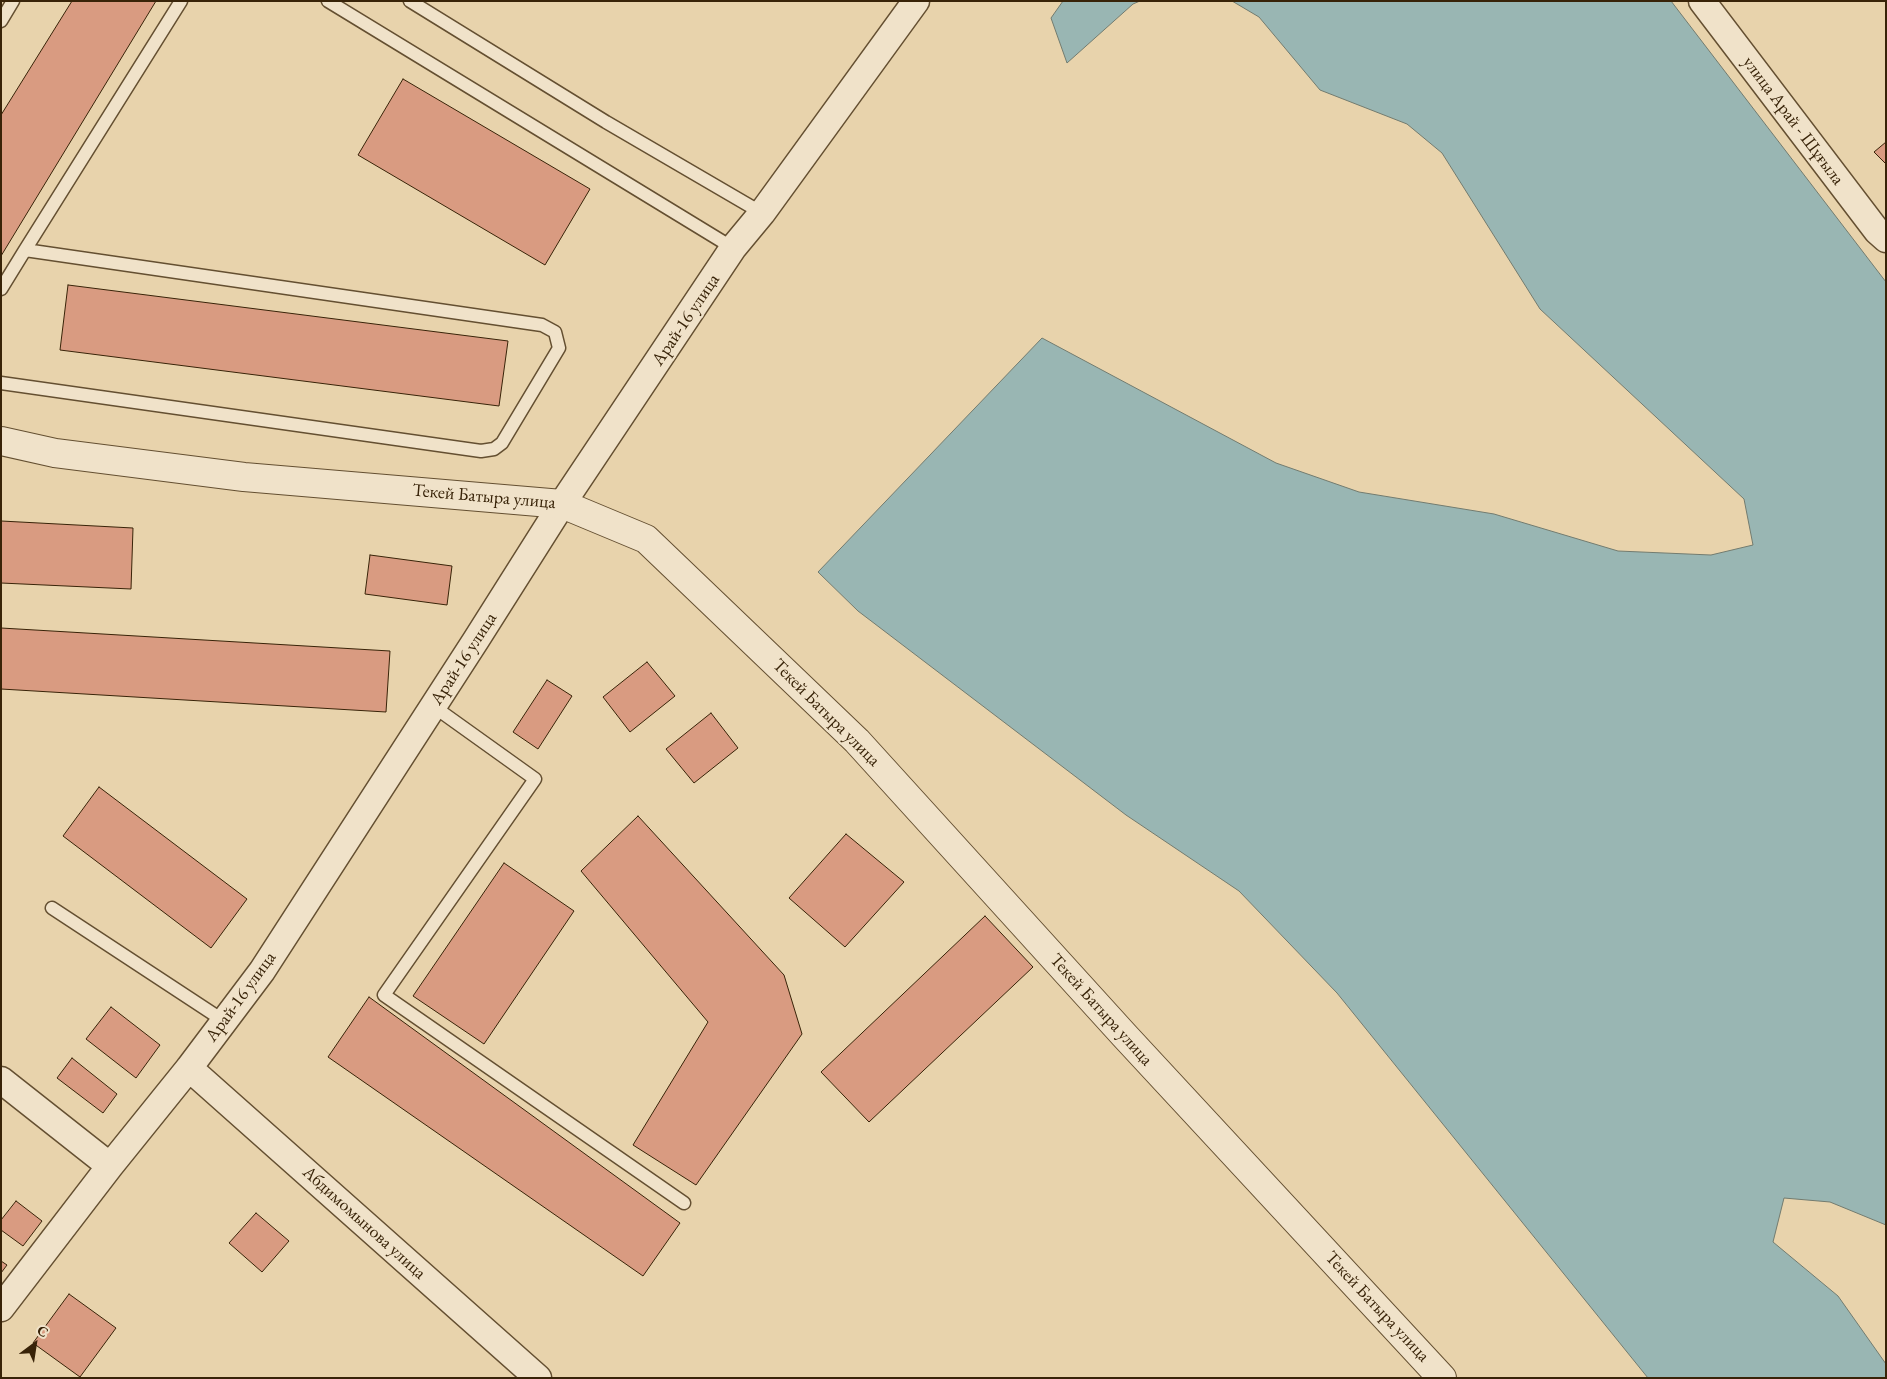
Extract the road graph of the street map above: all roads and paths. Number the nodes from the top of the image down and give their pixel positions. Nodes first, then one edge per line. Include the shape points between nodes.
1 (13, 1) edge
2 (181, 1) edge
3 (328, 1) edge
4 (410, 1) edge
5 (916, 1) edge
6 (1702, 1) edge
7 (1, 21) edge
8 (762, 213) junction
9 (1886, 239) edge
10 (733, 248) junction
11 (25, 250) junction
12 (1, 289) edge
13 (1, 383) edge
14 (1, 441) edge
15 (562, 504) junction
16 (434, 706) junction
17 (52, 908) dead end
18 (224, 1021) junction
19 (189, 1068) junction
20 (1, 1080) edge
21 (110, 1166) junction
22 (684, 1203) dead end
23 (1, 1308) edge
24 (538, 1378) edge
25 (1442, 1378) edge

1 - 7 lane
2 - 11 lane
3 - 10 lane
4 - 8 lane via 606,122
5 - 8 street, Арай-16 улица
6 - 9 street, улица Арай - Шұғыла
8 - 10 street, Арай-16 улица
10 - 15 street, Арай-16 улица
11 - 12 lane
11 - 13 lane via 542,325 555,332 559,348 502,443 494,449 481,451
14 - 15 street, Текей Батыра улица via 55,453 244,477
15 - 16 street, Арай-16 улица
15 - 25 street, Текей Батыра улица via 646,539 857,741 1130,1042
16 - 18 street, Арай-16 улица via 262,971
16 - 22 lane via 535,780 384,995
17 - 18 lane
18 - 19 street, Арай-16 улица
19 - 21 street, Арай-16 улица
19 - 24 street, Абдимомынова улица
20 - 21 street
21 - 23 street, Арай-16 улица

